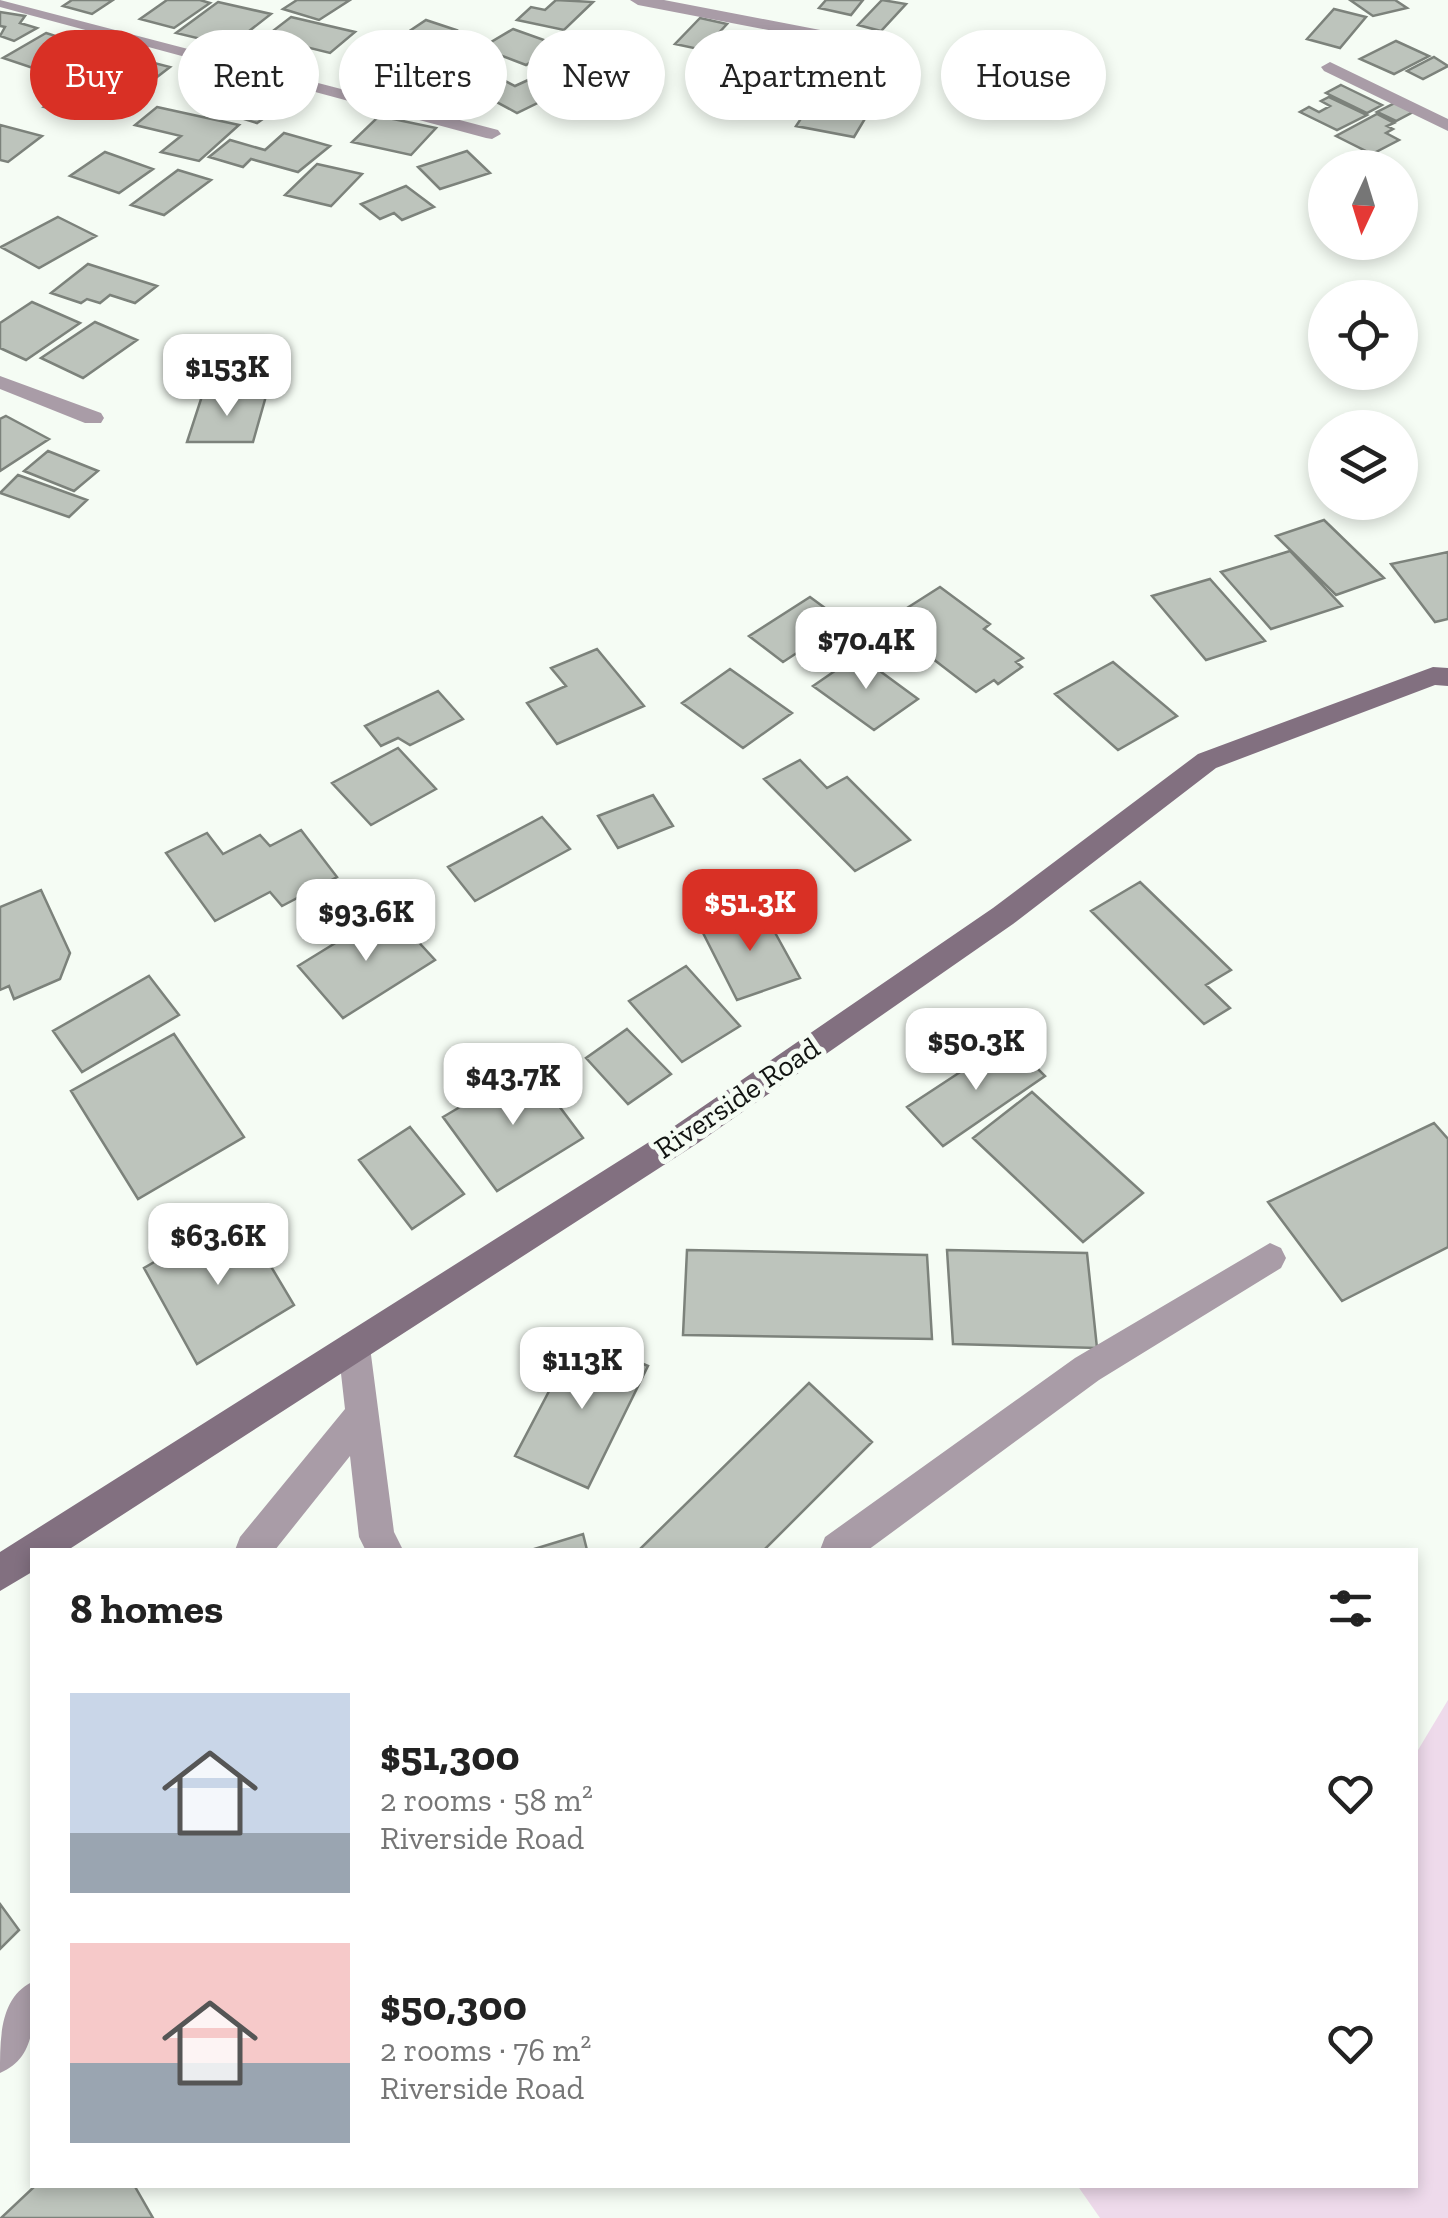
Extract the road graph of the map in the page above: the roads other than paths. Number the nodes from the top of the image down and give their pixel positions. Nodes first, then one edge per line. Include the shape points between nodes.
1 (638, 0) edge
2 (1, 1) edge
3 (790, 30) edge
4 (1330, 66) dead end
5 (1448, 126) edge
6 (492, 134) dead end
7 (0, 382) edge
8 (93, 418) dead end
9 (1448, 677) edge
10 (1270, 1258) dead end
11 (354, 1347) junction
12 (362, 1414) junction
13 (39, 1548) edge
14 (255, 1548) edge
15 (384, 1548) edge
16 (841, 1548) edge
17 (30, 1554) edge
18 (0, 1573) edge
19 (30, 2005) edge
20 (0, 2052) edge

1 - 3 street
2 - 6 street
4 - 5 street
7 - 8 street
9 - 11 street, Riverside Road via 1433,676 1208,762 1003,916 688,1134
10 - 16 street via 1087,1370
11 - 12 street
11 - 13 street, Riverside Road
12 - 14 street
12 - 15 street
17 - 18 street, Riverside Road
19 - 20 street

